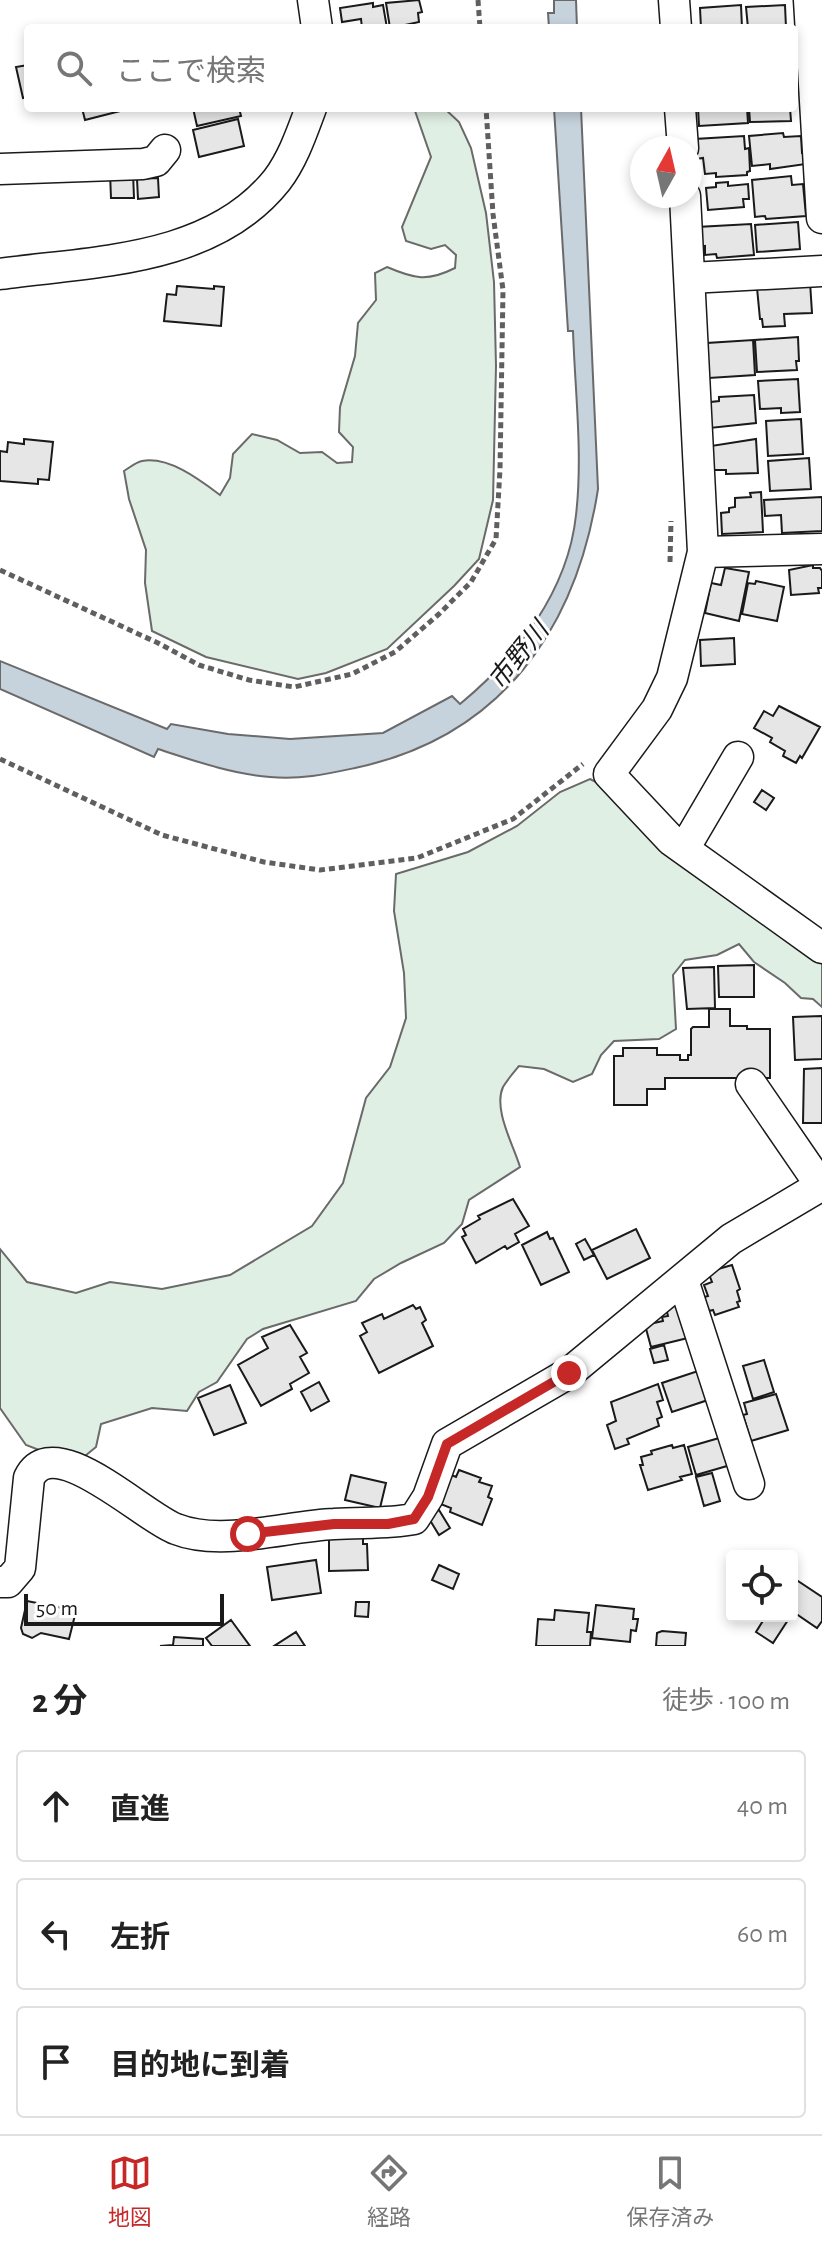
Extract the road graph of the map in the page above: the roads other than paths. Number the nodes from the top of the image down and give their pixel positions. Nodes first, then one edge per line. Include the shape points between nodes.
1 (313, 0) edge
2 (674, 0) edge
3 (809, 0) edge
4 (316, 24) edge
5 (676, 24) edge
6 (310, 112) edge
7 (680, 112) edge
8 (682, 136) edge
9 (165, 150) dead end
10 (0, 169) edge
11 (686, 208) edge
12 (822, 218) edge
13 (822, 271) edge
14 (0, 274) edge
15 (690, 278) junction
16 (822, 549) edge
17 (703, 552) junction
18 (738, 757) dead end
19 (684, 849) junction
20 (822, 948) edge
21 (751, 1084) dead end
22 (821, 1185) edge
23 (683, 1280) junction
24 (749, 1484) dead end
25 (0, 1582) edge

1 - 4 street
2 - 5 street
3 - 12 street
6 - 14 street via 277,179 213,233 167,249
7 - 8 street
9 - 10 street via 156,161 143,164
11 - 15 street
13 - 15 street
15 - 17 street
16 - 17 street
17 - 19 street via 672,678 657,709 609,774
18 - 19 street
19 - 20 street
21 - 22 street
22 - 23 street via 731,1239
23 - 24 street
23 - 25 street via 569,1373 447,1444 414,1519 248,1534 179,1531 85,1471 44,1463 29,1478 20,1568 8,1582

